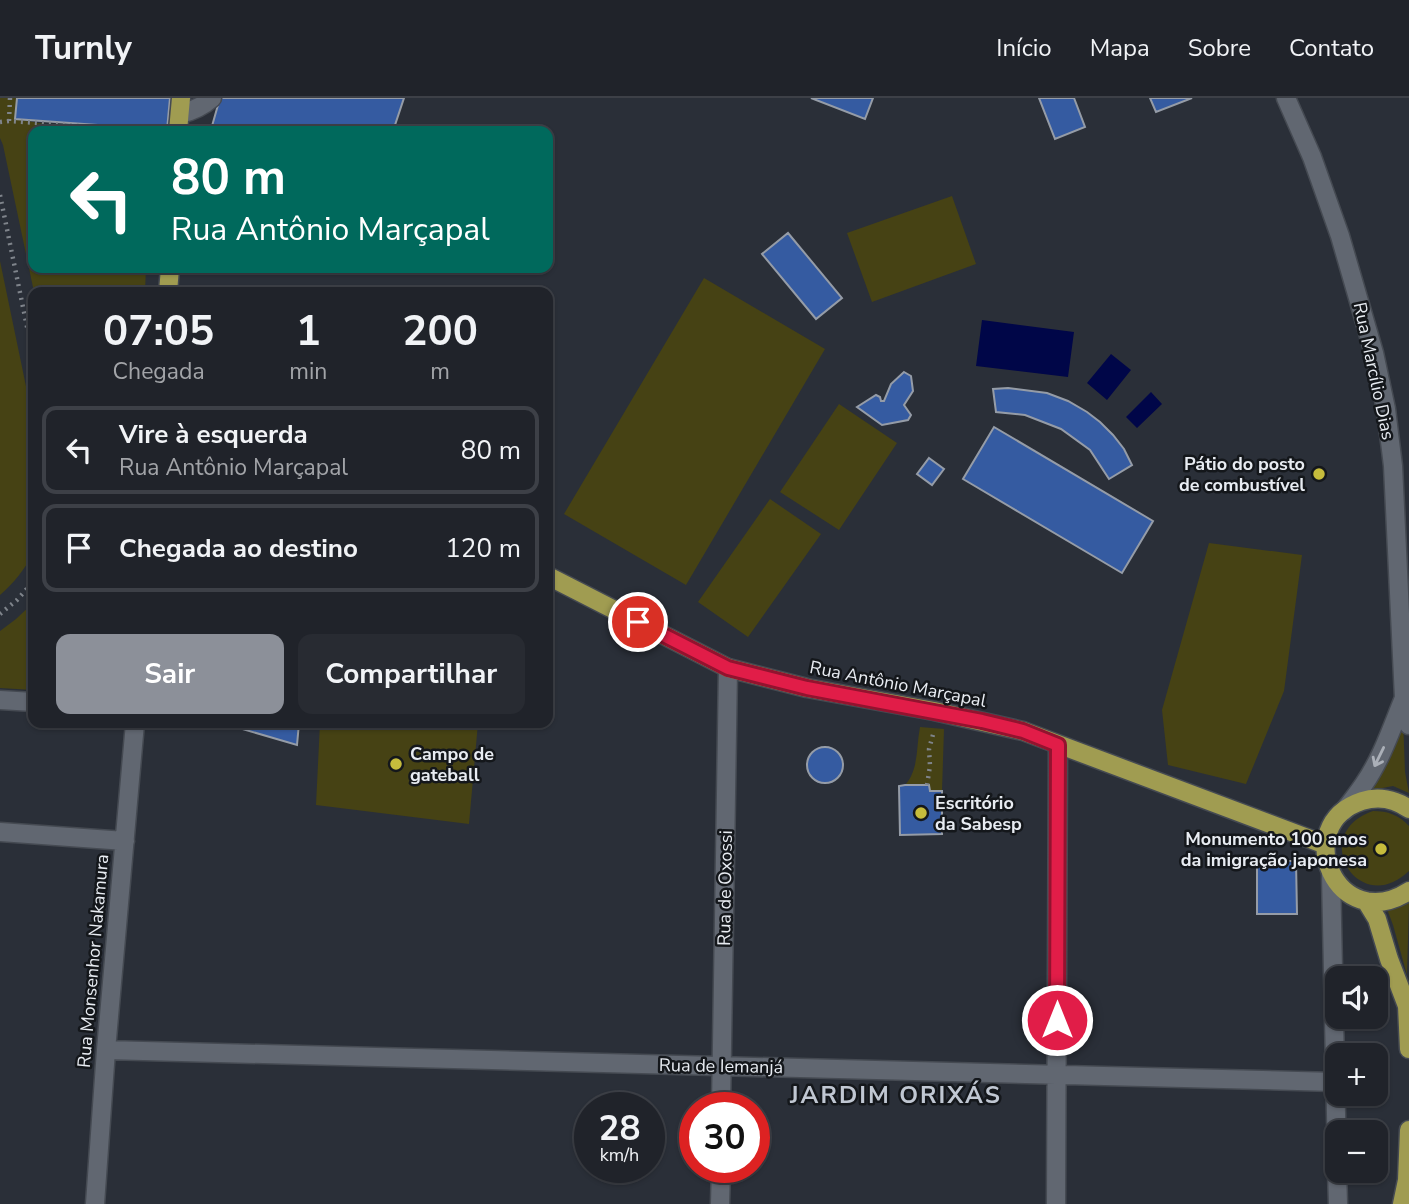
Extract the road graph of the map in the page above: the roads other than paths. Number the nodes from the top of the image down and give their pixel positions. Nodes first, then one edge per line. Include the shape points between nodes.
1 (212, 98) edge
2 (1286, 98) edge
3 (180, 114) edge
4 (553, 579) edge
5 (1404, 609) edge
6 (728, 668) junction
7 (1404, 698) junction
8 (0, 700) edge
9 (28, 702) edge
10 (1409, 725) edge
11 (135, 728) edge
12 (1058, 745) junction
13 (1409, 809) edge
14 (1344, 811) junction
15 (0, 832) edge
16 (125, 841) junction
17 (1326, 845) junction
18 (1331, 874) junction
19 (1409, 891) edge
20 (1366, 901) junction
21 (1408, 1004) edge
22 (1334, 1043) edge
23 (1409, 1049) edge
24 (106, 1050) junction
25 (722, 1066) junction
26 (1057, 1075) junction
27 (1325, 1082) edge
28 (721, 1092) edge
29 (1409, 1130) edge
30 (1408, 1182) edge
31 (721, 1183) edge
32 (1337, 1183) edge
33 (95, 1204) edge
34 (720, 1204) edge
35 (1056, 1204) edge
36 (1338, 1204) edge
37 (1402, 1204) edge

1 - 3 street via 194,111
2 - 5 street, Rua Marcílio Dias via 1340,236 1377,365 1393,466
4 - 6 main road, Rua Antônio Marçapal
5 - 7 street, Rua Marcílio Dias
6 - 12 main road, Rua Antônio Marçapal via 1023,731
6 - 25 street, Rua de Oxossi
7 - 10 street, Rua Marcílio Dias
7 -> 14 street, Rua Marcílio Dias via 1372,772
8 - 9 street
11 - 16 street, Rua Monsenhor Nakamura
12 - 17 main road, Rua Antônio Marçapal
12 - 26 street
13 - 14 main road via 1380,799
14 - 17 main road
15 - 16 street
16 - 24 street, Rua Monsenhor Nakamura
17 - 18 main road
18 - 20 main road via 1352,896
18 - 22 street
19 - 20 main road via 1382,902
20 - 21 main road
21 - 23 main road
24 - 25 street, Rua de Iemanjá
24 - 33 street, Rua Monsenhor Nakamura
25 - 26 street, Rua de Iemanjá
25 - 28 street, Rua de Oxossi
26 - 27 street, Rua de Iemanjá
26 - 35 street
29 - 30 main road
30 - 37 main road
31 - 34 street
32 - 36 street

